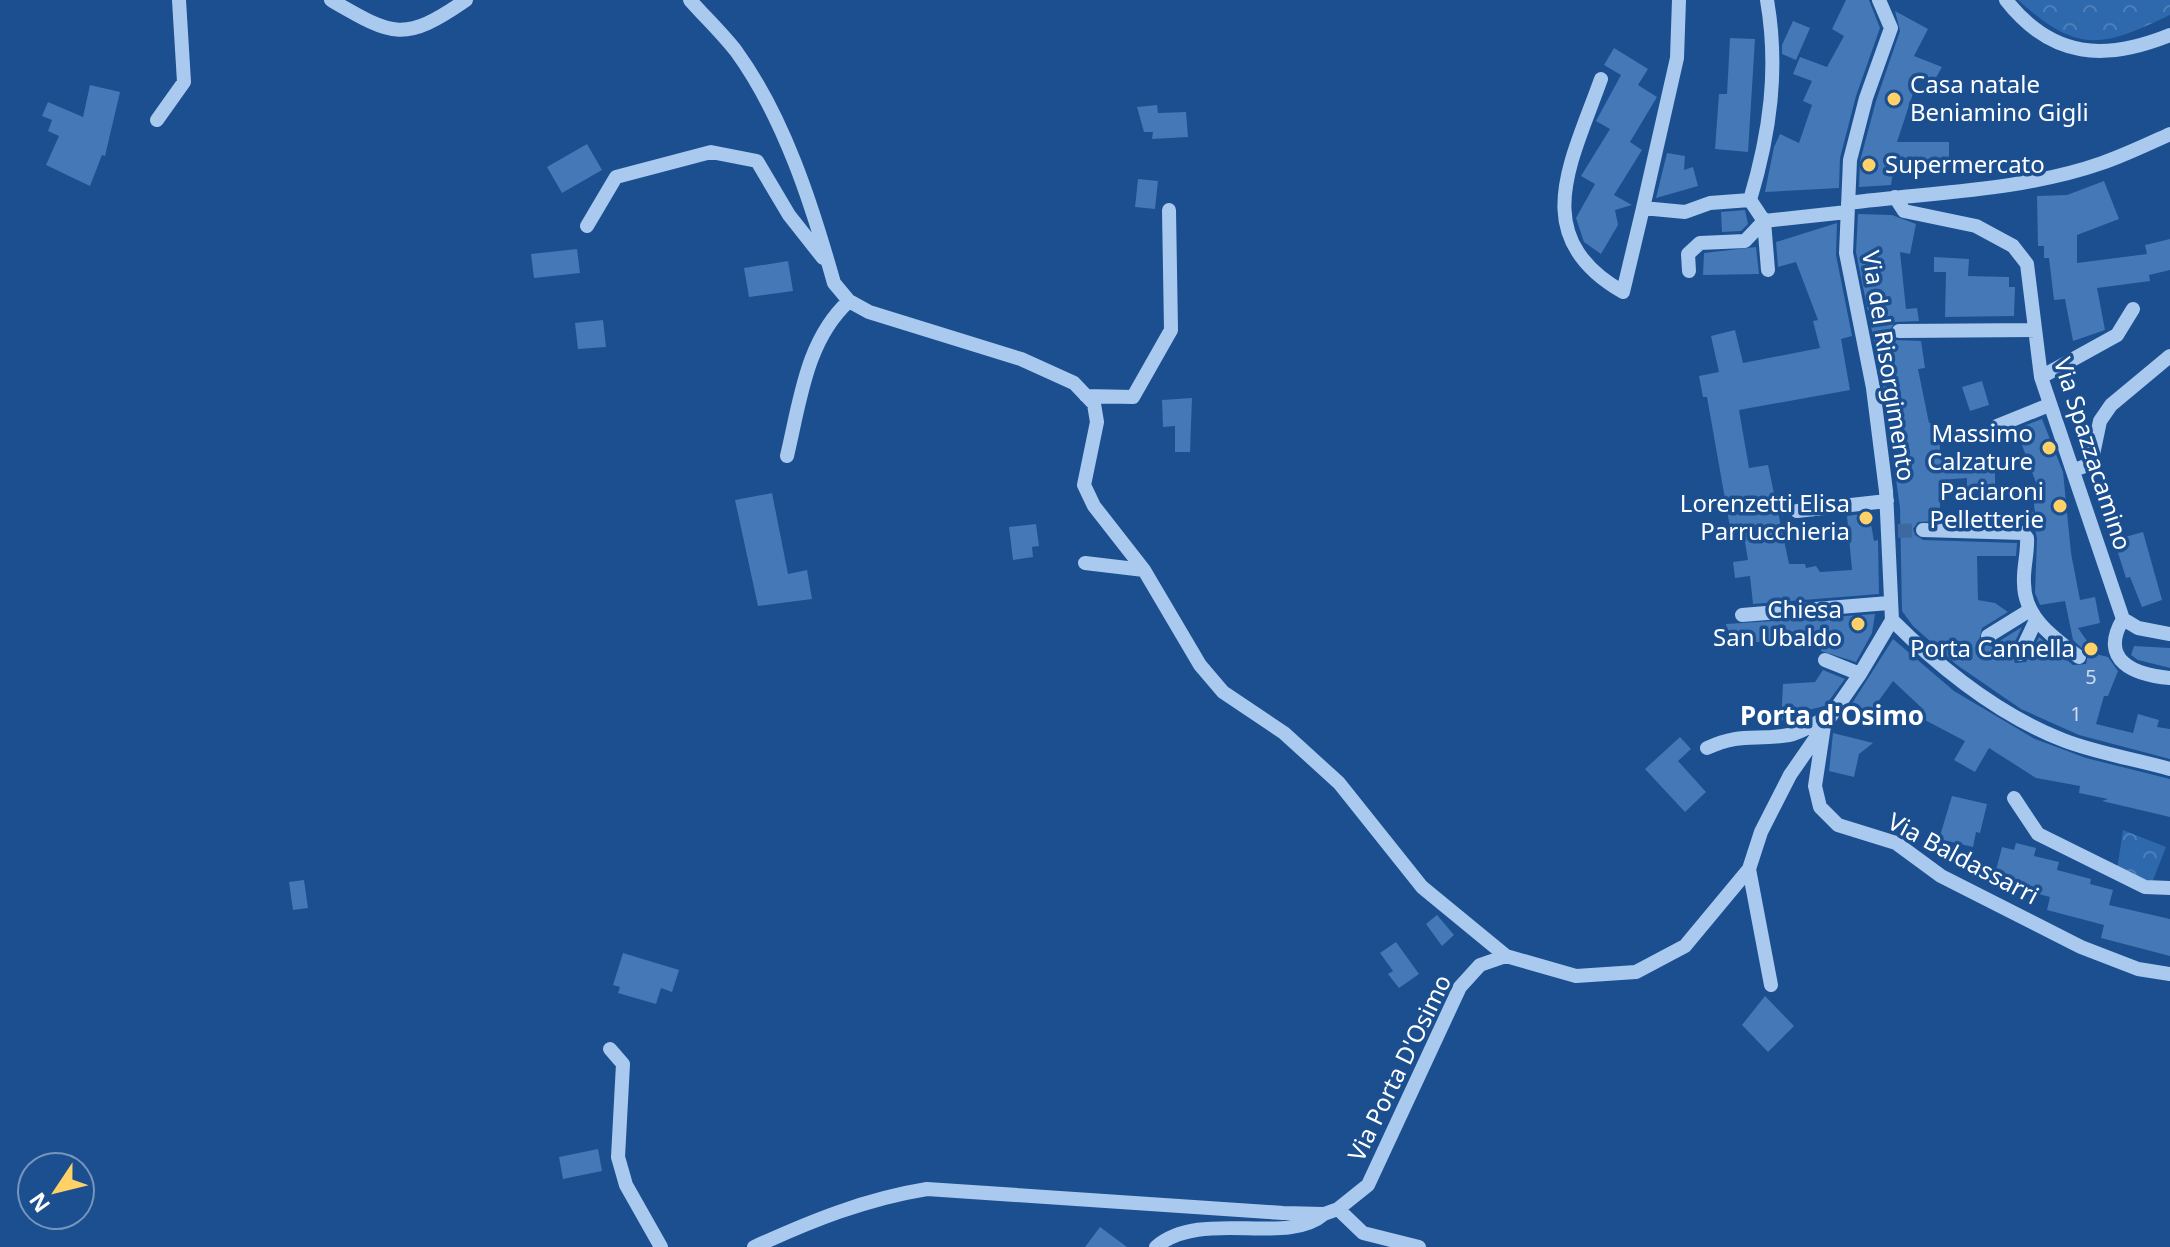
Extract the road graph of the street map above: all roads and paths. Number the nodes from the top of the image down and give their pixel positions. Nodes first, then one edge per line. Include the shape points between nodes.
1 (179, 0) edge
2 (331, 0) edge
3 (466, 0) edge
4 (690, 0) edge
5 (1679, 0) edge
6 (1767, 0) edge
7 (1879, 0) edge
8 (2006, 0) edge
9 (2170, 35) edge
10 (1601, 79) dead end
11 (157, 120) dead end
12 (2170, 134) edge
13 (1895, 197) junction
14 (1750, 200) junction
15 (1643, 208) junction
16 (1848, 208) junction
17 (1169, 210) dead end
18 (1764, 221) junction
19 (587, 226) dead end
20 (829, 265) junction
21 (1768, 270) dead end
22 (1689, 271) dead end
23 (849, 301) junction
24 (2133, 309) dead end
25 (2034, 330) junction
26 (1899, 331) dead end
27 (2170, 356) edge
28 (2041, 377) junction
29 (1086, 396) junction
30 (2049, 405) junction
31 (1997, 426) dead end
32 (787, 456) dead end
33 (2074, 470) junction
34 (1887, 501) junction
35 (1797, 511) dead end
36 (1923, 530) tunnel mouth
37 (1085, 563) dead end
38 (1144, 570) junction
39 (1889, 603) junction
40 (1742, 615) dead end
41 (2033, 615) junction
42 (2123, 619) junction
43 (1892, 620) junction
44 (2170, 634) edge
45 (1988, 636) dead end
46 (2020, 654) dead end
47 (2079, 657) dead end
48 (1825, 660) dead end
49 (1860, 674) junction
50 (2170, 678) edge
51 (1826, 720) junction
52 (1707, 748) dead end
53 (2170, 769) edge
54 (2014, 798) dead end
55 (1749, 869) junction
56 (2170, 888) edge
57 (1506, 956) junction
58 (2170, 974) edge
59 (1771, 985) dead end
60 (610, 1049) dead end
61 (1338, 1209) junction
62 (1324, 1214) junction
63 (661, 1247) edge
64 (754, 1247) edge
65 (1156, 1247) edge
66 (1419, 1247) edge

1 - 11 street via 184,82
2 - 3 street via 376,26 402,33
4 - 20 street via 754,79 785,143
5 - 15 street via 1677,58
6 - 14 street via 1773,88 1764,152
7 - 16 street, Via del Risorgimento via 1891,28 1850,160
8 - 9 street via 2035,29 2074,51 2111,52
10 - 15 street via 1562,214 1574,251 1599,278 1623,292
12 - 13 street via 2059,175
13 - 16 street
13 - 25 street, Via Spazzacamino via 1904,211 1976,226 2013,246 2027,264
14 - 15 street via 1710,203 1685,212
14 - 18 street
16 - 18 street
16 - 34 street, Via del Risorgimento via 1850,286 1873,388
17 - 29 street via 1171,330 1133,397
18 - 21 street
18 - 22 street via 1745,241 1700,243 1688,254
19 - 20 street via 616,177 711,152 757,161 789,215
20 - 23 street via 834,283
23 - 29 street via 869,312 1021,359 1074,383
23 - 32 street via 832,317 810,359
24 - 28 street via 2117,335
25 - 26 street
25 - 28 street, Via Spazzacamino
27 - 33 street via 2111,405 2100,421 2091,464
28 - 30 street, Via Spazzacamino
29 - 38 street via 1094,404 1097,422 1084,485
30 - 31 street
30 - 33 street, Via Spazzacamino
33 - 42 street, Via Spazzacamino
34 - 35 street
34 - 39 street, Via del Risorgimento via 1894,531
36 - 41 street via 2023,533 2024,581
37 - 38 street
38 - 57 street via 1200,665 1223,692 1284,733 1339,783 1439,905
39 - 40 street
39 - 43 street, Via del Risorgimento
41 - 45 street
41 - 46 street
41 - 47 street
42 - 44 street via 2138,628
42 - 50 street via 2115,647 2122,663 2142,676
43 - 49 street
43 - 53 street via 1968,688 2062,740
48 - 49 street
49 - 51 street
51 - 52 street via 1793,735 1733,736
51 - 55 street via 1790,775
51 - 58 street, Via Baldassarri via 1815,786 1820,807 1838,825 1896,843 1941,876 2081,947 2138,969
54 - 56 street via 2038,834 2145,887
55 - 57 street via 1685,946 1636,972 1576,976
55 - 59 street
57 - 61 street, Via Porta D'Osimo via 1480,965 1460,987 1368,1185
60 - 63 street via 623,1064 618,1157 626,1185
61 - 62 street
61 - 66 street via 1363,1233
62 - 64 street via 927,1189 879,1197
62 - 65 street via 1305,1228 1197,1230 1166,1238

